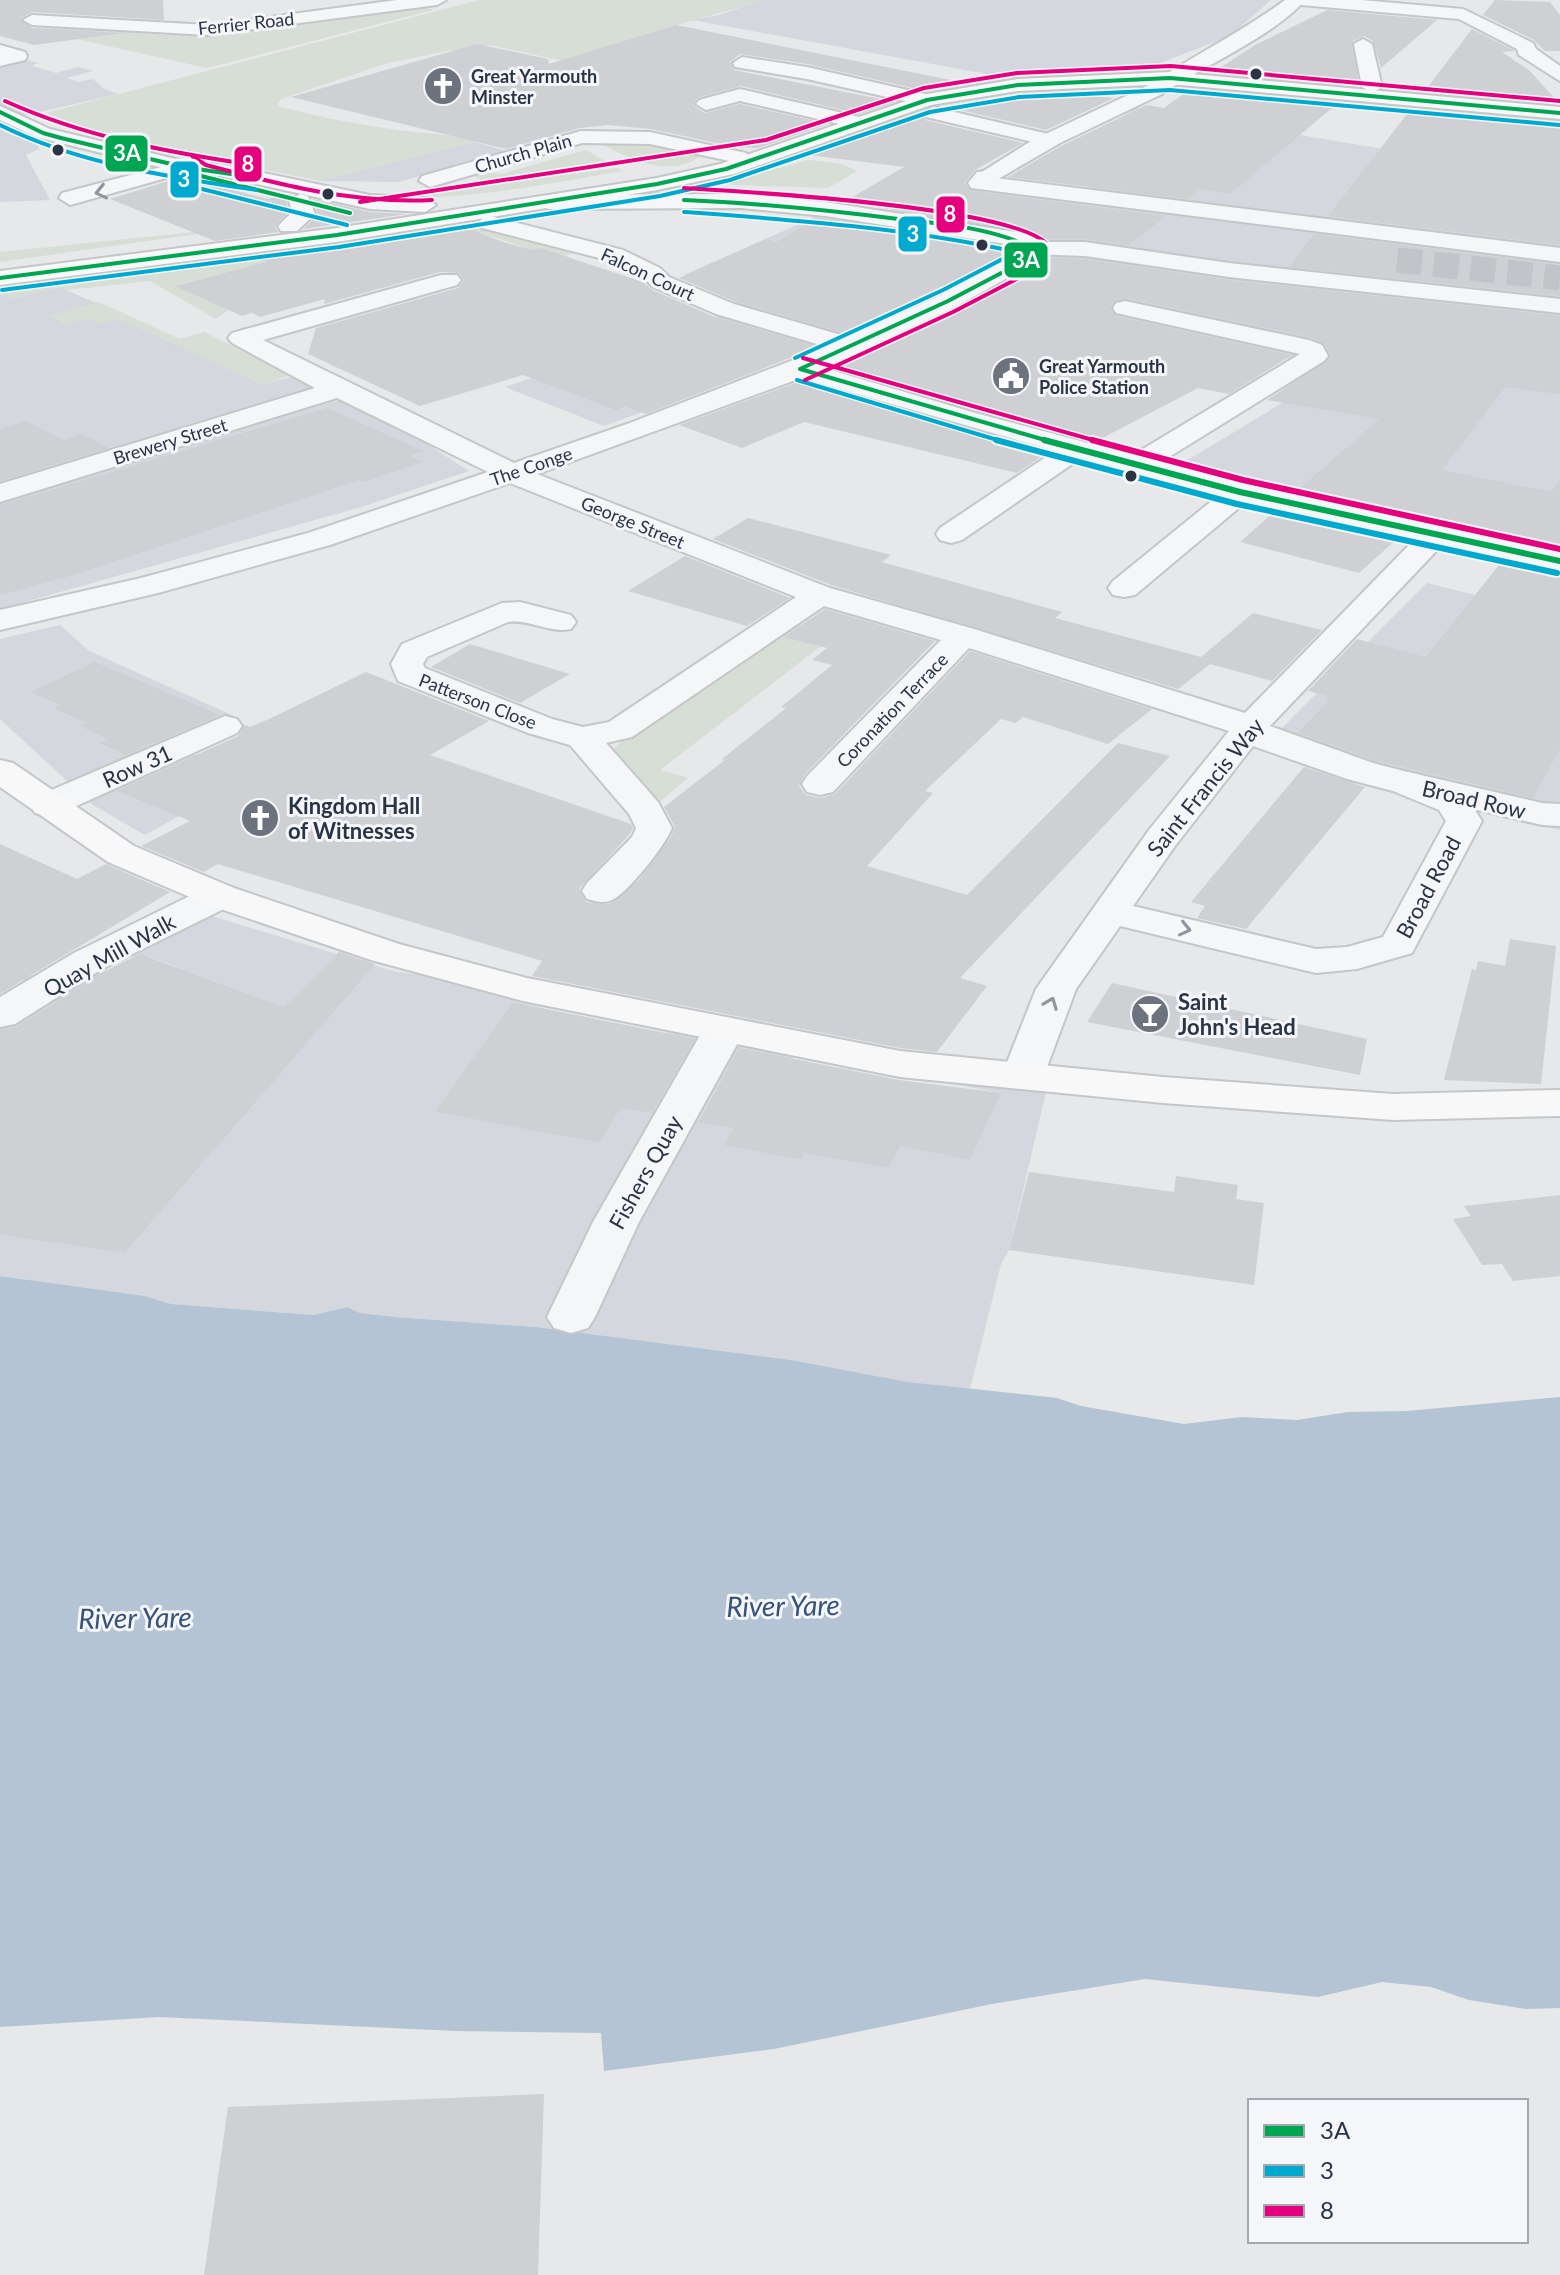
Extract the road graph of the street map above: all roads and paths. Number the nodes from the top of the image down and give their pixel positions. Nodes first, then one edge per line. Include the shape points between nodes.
1 (437, 0) edge
2 (1299, 0) edge
3 (59, 2) edge
4 (1462, 7) edge
5 (174, 11) dead end
6 (111, 24) junction
7 (1363, 44) dead end
8 (1527, 47) junction
9 (1560, 48) edge
10 (0, 51) edge
11 (0, 60) edge
12 (742, 63) dead end
13 (1560, 75) edge
14 (1170, 78) junction
15 (1372, 87) dead end
16 (890, 91) junction
17 (706, 104) dead end
18 (930, 106) junction
19 (0, 112) edge
20 (1560, 113) edge
21 (823, 115) junction
22 (857, 122) junction
23 (1050, 140) junction
24 (769, 152) junction
25 (739, 157) junction
26 (186, 167) junction
27 (700, 169) junction
28 (473, 180) dead end
29 (70, 198) dead end
30 (300, 201) junction
31 (1118, 201) junction
32 (548, 202) junction
33 (425, 205) junction
34 (801, 206) junction
35 (362, 214) junction
36 (1274, 221) junction
37 (490, 223) dead end
38 (289, 226) junction
39 (1396, 236) junction
40 (1035, 249) junction
41 (1063, 249) junction
42 (1242, 256) junction
43 (1560, 259) edge
44 (0, 266) edge
45 (1375, 270) junction
46 (0, 278) edge
47 (449, 280) dead end
48 (1551, 301) edge
49 (1125, 308) dead end
50 (850, 346) junction
51 (800, 369) junction
52 (340, 389) junction
53 (1078, 448) junction
54 (1138, 464) junction
55 (512, 473) junction
56 (1240, 492) junction
57 (0, 493) edge
58 (1437, 533) junction
59 (951, 534) dead end
60 (1560, 561) edge
61 (1124, 588) dead end
62 (819, 595) junction
63 (0, 620) edge
64 (560, 622) dead end
65 (963, 636) junction
66 (225, 726) dead end
67 (1250, 727) junction
68 (582, 738) junction
69 (0, 771) edge
70 (1560, 778) edge
71 (1406, 783) junction
72 (820, 784) dead end
73 (48, 805) junction
74 (1551, 815) edge
75 (601, 891) dead end
76 (220, 896) junction
77 (1109, 912) junction
78 (0, 1015) edge
79 (724, 1030) junction
80 (1023, 1075) junction
81 (1560, 1103) edge
82 (571, 1317) dead end

1 - 6 street, Ferrier Road via 208,30
2 - 4 street
2 - 14 street
3 - 6 street, Ferrier Road
3 - 6 street, Ferrier Road via 23,22
4 - 8 street
5 - 6 street
7 - 15 street
8 - 9 street
8 - 13 street
10 - 11 street via 18,56
12 - 16 street
14 - 18 main road via 1018,85
14 - 20 main road
14 - 23 street via 1161,89
16 - 18 street
16 - 21 street
17 - 21 street via 740,95
18 - 22 main road
18 - 23 street
19 - 26 street via 43,133
21 - 22 street
22 - 24 main road
23 - 31 street via 979,183
24 - 25 main road
24 - 27 main road via 726,169
25 - 27 main road
25 - 28 street, Church Plain via 650,138 581,137 440,178
26 -> 29 street
26 - 30 street via 201,176
26 - 33 street via 370,202
27 - 32 main road
27 - 33 main road
27 - 34 street via 705,184 717,189
30 - 35 street
30 - 38 street via 304,214
31 - 36 street
31 - 41 street
32 - 34 street
32 - 35 main road
32 - 46 main road via 327,237
33 - 35 main road
34 - 40 street via 987,233
35 - 38 main road
36 - 39 street
36 - 42 street
37 - 50 street, Falcon Court via 615,255 725,309
38 - 44 main road
39 - 43 street
39 - 45 street
40 - 41 street
40 - 50 street, The Conge via 1032,257
41 - 42 street
42 - 45 street
45 - 48 street via 1456,289
47 - 52 street, George Street via 241,338
49 - 54 street via 1300,345 1315,356
50 - 51 street, The Conge
51 - 53 street
51 - 55 street, The Conge
52 - 55 street, George Street
52 - 57 street, Brewery Street
53 - 54 street
53 - 59 street
54 - 56 street
55 - 62 street, George Street
55 - 63 street, The Conge via 319,539
56 - 58 street
56 - 61 street
58 - 60 street
58 - 67 street, Saint Francis Way
62 - 65 street, George Street
62 - 68 street via 620,730
64 - 68 street, Patterson Close via 520,611 502,613 426,644 407,664 410,674 421,680
65 - 67 street, George Street
65 - 72 street, Coronation Terrace
66 - 73 street, Row 31
67 - 71 street, Broad Road via 1264,738
67 - 77 street, Saint Francis Way
68 - 75 street, Patterson Close via 645,810 654,828 649,841
69 - 73 main road
70 - 74 street, Broad Row
71 - 74 street, Broad Row
77 -> 71 street, Broad Road via 1316,961 1344,962 1398,945 1464,821 1452,803
73 - 76 main road via 121,854
76 - 78 street, Quay Mill Walk via 88,961
76 - 79 main road via 463,975
80 -> 77 street, Saint Francis Way via 1056,989
79 - 80 main road via 900,1064
79 - 82 street, Fishers Quay via 616,1222
80 - 81 main road via 1393,1107

